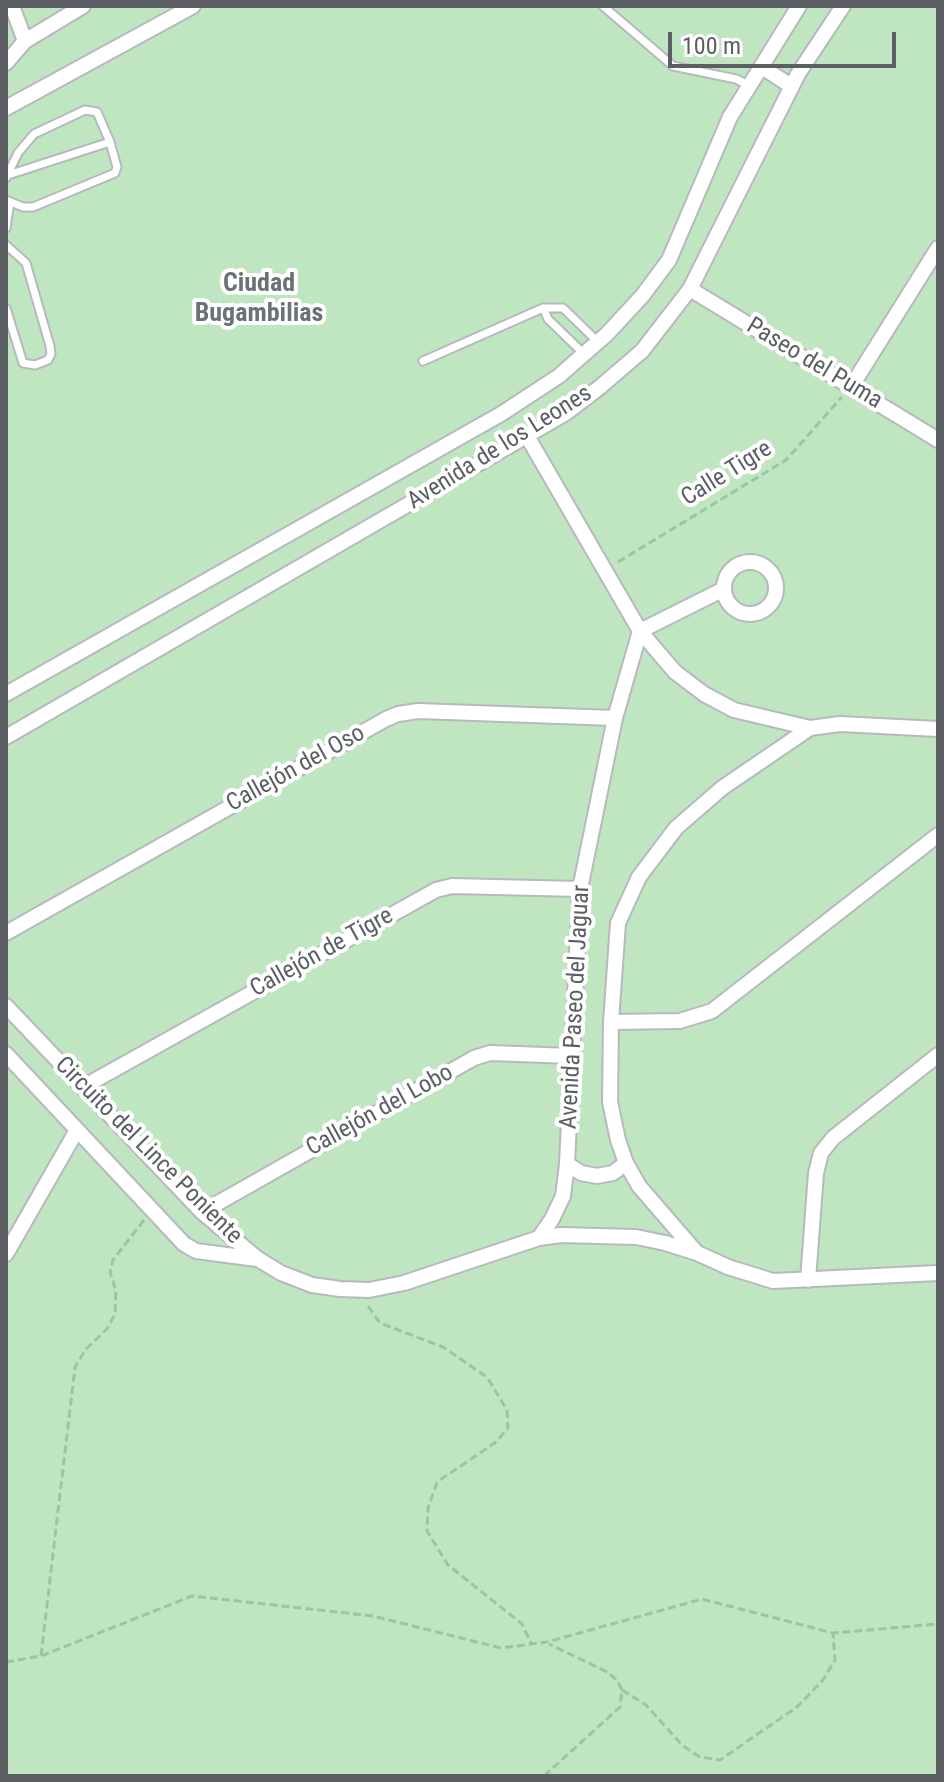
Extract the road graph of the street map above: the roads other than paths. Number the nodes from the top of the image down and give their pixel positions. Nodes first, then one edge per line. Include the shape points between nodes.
1 (12, 6) edge
2 (83, 6) edge
3 (193, 6) edge
4 (603, 6) edge
5 (799, 6) edge
6 (843, 6) edge
7 (25, 41) junction
8 (6, 63) edge
9 (762, 67) junction
10 (750, 86) junction
11 (791, 86) junction
12 (6, 108) edge
13 (110, 142) junction
14 (7, 176) edge
15 (8, 201) edge
16 (6, 228) edge
17 (6, 245) edge
18 (938, 248) edge
19 (690, 289) junction
20 (6, 308) edge
21 (543, 308) junction
22 (598, 342) junction
23 (584, 354) junction
24 (423, 361) dead end
25 (851, 387) junction
26 (527, 436) junction
27 (938, 440) edge
28 (724, 589) dead end
29 (640, 631) junction
30 (6, 694) edge
31 (615, 718) junction
32 (810, 728) junction
33 (938, 729) edge
34 (6, 737) edge
35 (938, 835) edge
36 (580, 889) junction
37 (6, 933) edge
38 (6, 1006) edge
39 (611, 1022) junction
40 (6, 1054) edge
41 (938, 1055) edge
42 (571, 1056) junction
43 (83, 1087) junction
44 (77, 1130) junction
45 (626, 1163) junction
46 (567, 1164) junction
47 (202, 1212) junction
48 (539, 1238) junction
49 (697, 1253) junction
50 (6, 1254) edge
51 (258, 1259) junction
52 (938, 1273) edge
53 (808, 1280) junction

1 - 7 street
2 - 7 street
3 - 12 street
4 - 10 lane via 673,66
5 - 9 street, Avenida de los Leones
6 - 11 street, Avenida de los Leones
7 - 8 street
9 - 10 street, Avenida de los Leones
9 - 11 street
10 - 22 street, Avenida de los Leones via 730,117 669,260
11 - 19 street, Avenida de los Leones
13 - 14 lane
13 - 14 lane via 97,112 85,110 34,134
13 - 15 lane via 117,167 113,175 33,207
15 - 16 lane
17 - 20 lane via 26,263 50,346 48,360 23,363
18 - 25 street
19 - 25 street, Paseo del Puma
19 - 26 street, Avenida de los Leones via 642,351 566,413
21 - 22 lane via 563,308
21 - 23 lane
21 - 24 lane
22 - 23 street, Avenida de los Leones
23 - 30 street, Avenida de los Leones via 501,414
25 - 27 street, Paseo del Puma
26 - 29 street
26 - 34 street, Avenida de los Leones
28 - 29 street
29 - 31 street, Avenida Paseo del Jaguar
29 - 32 street via 675,672 704,694 734,710
31 - 36 street, Avenida Paseo del Jaguar
31 - 37 street, Callejón del Oso via 398,714
32 - 33 street via 840,724
32 - 39 street, Avenida Paseo del Jaguar via 722,788 676,828 639,877 618,923
35 - 39 street via 712,1011 680,1021
36 - 42 street, Avenida Paseo del Jaguar
36 - 43 street, Callejón de Tigre via 436,890
38 - 43 street, Circuito del Lince Poniente
39 - 45 street, Avenida Paseo del Jaguar via 610,1102
40 - 44 street, Circuito del Lince Poniente
41 - 53 street via 821,1153
42 - 46 street, Avenida Paseo del Jaguar
42 - 47 street, Callejón del Lobo via 490,1053 474,1058
43 - 47 street, Circuito del Lince Poniente
44 - 50 street
44 - 51 street, Circuito del Lince Poniente via 184,1244 196,1251
45 - 46 street via 597,1176
45 - 49 street, Avenida Paseo del Jaguar via 657,1209
46 - 48 street, Avenida Paseo del Jaguar via 563,1196
47 - 51 street, Circuito del Lince Poniente
48 - 49 street via 636,1237
48 - 51 street via 369,1290 312,1285
49 - 53 street via 773,1281
52 - 53 street

